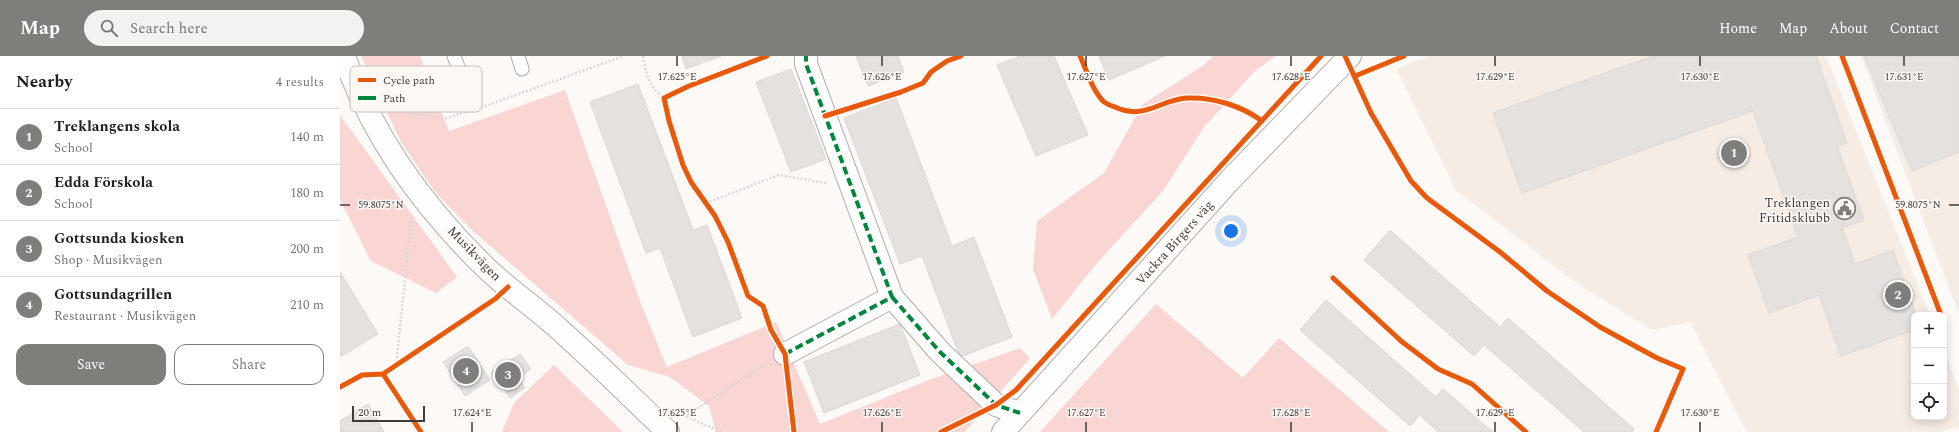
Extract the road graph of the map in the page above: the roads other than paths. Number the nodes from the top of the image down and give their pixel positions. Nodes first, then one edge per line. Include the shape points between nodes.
1 (454, 56) edge
2 (518, 56) edge
3 (806, 56) edge
4 (1350, 56) edge
5 (344, 64) edge
6 (458, 66) edge
7 (522, 68) dead end
8 (350, 76) edge
9 (368, 112) edge
10 (892, 297) junction
11 (785, 354) road end
12 (1020, 413) junction
13 (668, 432) edge
14 (1003, 432) edge

1 - 6 lane
2 - 7 lane
3 - 10 street via 806,64
4 - 12 street, Vackra Birgers väg via 1231,179
5 - 8 street, Musikvägen
9 - 13 street, Musikvägen via 384,143 418,193 482,264 559,329
10 - 11 street
10 - 12 street via 940,352 996,405
12 - 14 street, Vackra Birgers väg

